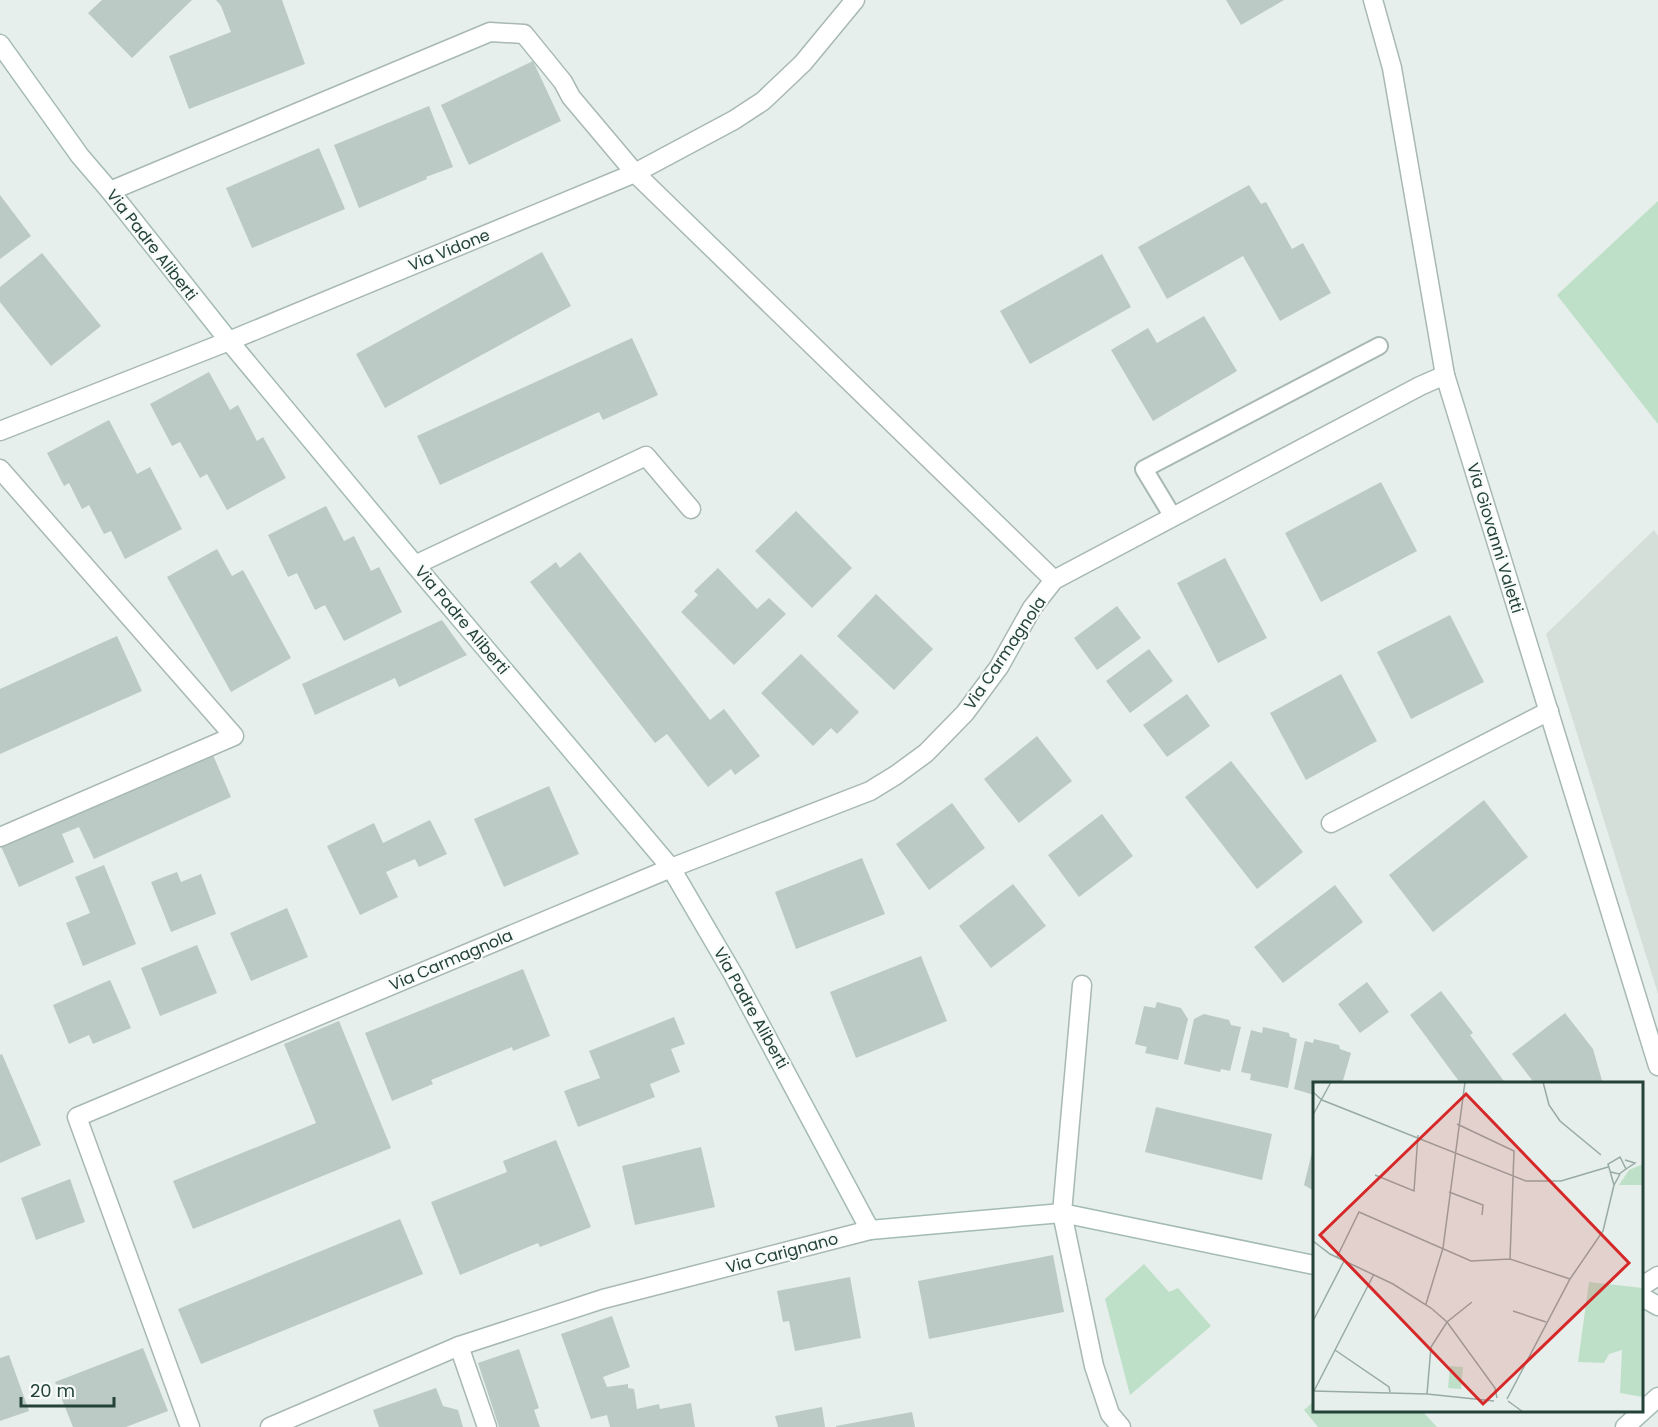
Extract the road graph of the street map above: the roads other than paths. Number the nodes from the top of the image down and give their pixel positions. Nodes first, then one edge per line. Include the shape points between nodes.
1 (855, 0) edge
2 (1372, 0) edge
3 (0, 44) edge
4 (635, 173) junction
5 (110, 191) junction
6 (229, 341) junction
7 (1379, 345) dead end
8 (1445, 375) junction
9 (0, 431) edge
10 (0, 469) edge
11 (691, 509) dead end
12 (1173, 518) junction
13 (415, 565) junction
14 (1054, 580) junction
15 (1549, 711) junction
16 (1331, 823) dead end
17 (0, 837) edge
18 (671, 868) junction
19 (1082, 985) dead end
20 (1658, 1066) edge
21 (1062, 1213) junction
22 (870, 1230) junction
23 (1313, 1265) edge
24 (1658, 1276) edge
25 (1643, 1285) edge
26 (1643, 1298) edge
27 (1658, 1306) edge
28 (459, 1346) junction
29 (1658, 1397) edge
30 (1643, 1411) edge
31 (1642, 1412) edge
32 (1658, 1416) edge
33 (1627, 1426) edge
34 (190, 1427) edge
35 (270, 1427) edge
36 (487, 1427) edge
37 (1121, 1427) edge

1 - 4 street, Via Vidone via 803,63 763,101
2 - 8 street, Via Giovanni Valetti via 1392,68
3 - 5 street, Via Padre Aliberti via 80,156
4 - 5 street via 524,34 490,33
4 - 6 street, Via Vidone
4 - 14 street
5 - 6 street, Via Padre Aliberti
6 - 9 street, Via Vidone
6 - 13 street, Via Padre Aliberti
7 - 12 lane via 1144,468
8 - 12 street
8 - 15 street, Via Giovanni Valetti
10 - 17 street via 234,736
11 - 13 street via 646,456
12 - 14 street
13 - 18 street, Via Padre Aliberti
14 - 18 street, Via Carmagnola via 1032,608 999,667 964,713 926,753 870,791
15 - 16 street
15 - 20 street, Via Giovanni Valetti
18 - 22 street, Via Padre Aliberti via 734,974
18 - 34 street, Via Carmagnola via 77,1117
19 - 21 street
21 - 22 street, Via Carignano
21 - 23 street, Via Carignano
21 - 37 street via 1094,1366 1110,1414
22 - 28 street, Via Carignano via 603,1299
24 - 25 street
26 - 27 street
28 - 35 street, Via Carignano
28 - 36 street
29 - 30 street
31 - 33 street
32 - 33 street

